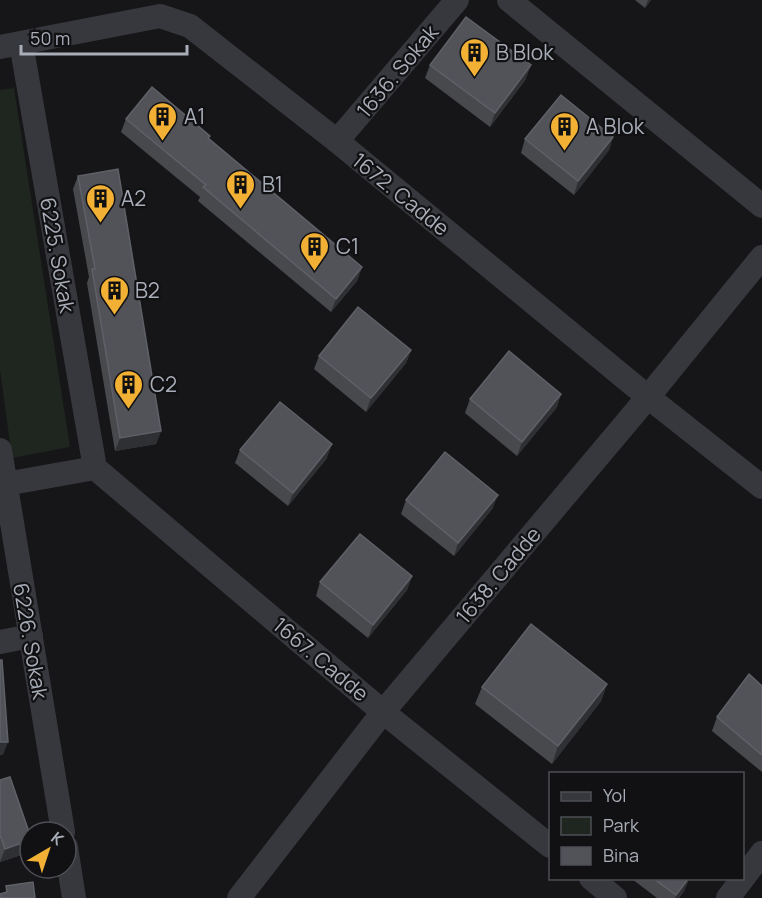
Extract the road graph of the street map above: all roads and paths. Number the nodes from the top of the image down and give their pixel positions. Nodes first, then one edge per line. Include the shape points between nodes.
1 (458, 0) edge
2 (509, 0) edge
3 (159, 8) edge
4 (11, 45) edge
5 (337, 141) junction
6 (762, 206) edge
7 (762, 257) edge
8 (648, 397) junction
9 (0, 450) edge
10 (95, 468) junction
11 (2, 484) edge
12 (762, 487) edge
13 (31, 636) junction
14 (0, 642) edge
15 (383, 712) junction
16 (61, 820) edge
17 (549, 845) edge
18 (762, 853) edge
19 (744, 877) edge
20 (72, 880) edge
21 (592, 880) edge
22 (742, 880) edge
23 (75, 898) edge
24 (238, 898) edge
25 (615, 898) edge
26 (728, 898) edge

1 - 5 street, 1636. Sokak
2 - 6 street
3 - 4 street, 1672. Cadde
3 - 5 street, 1672. Cadde via 190,26
4 - 10 street, 6225. Sokak
5 - 8 street, 1672. Cadde
7 - 8 street, 1638. Cadde
8 - 12 street, 1672. Cadde
8 - 15 street, 1638. Cadde
9 - 11 street, 6226. Sokak
10 - 11 street
10 - 15 street, 1667. Cadde
11 - 13 street, 6226. Sokak
13 - 14 street
13 - 16 street, 6226. Sokak
15 - 17 street, 1667. Cadde
15 - 24 street, 1638. Cadde
18 - 19 street
20 - 23 street
21 - 25 street
22 - 26 street

